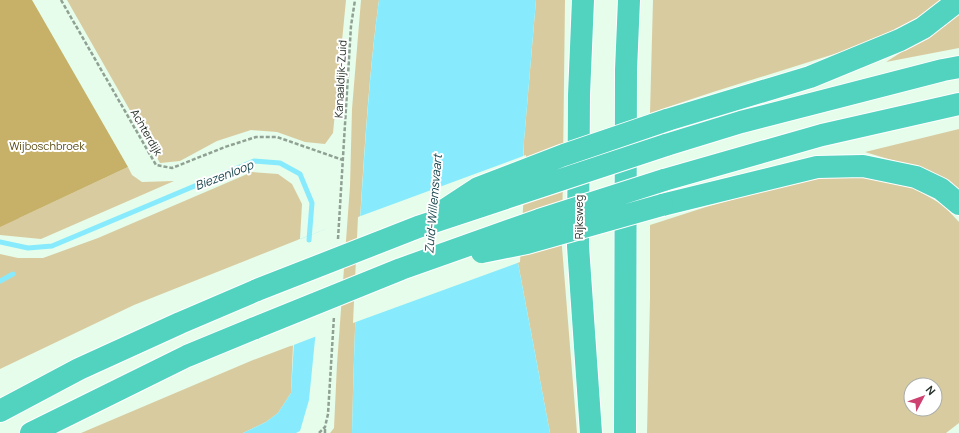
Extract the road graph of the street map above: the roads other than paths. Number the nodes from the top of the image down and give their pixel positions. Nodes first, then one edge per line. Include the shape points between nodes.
1 (583, 0) edge
2 (629, 0) edge
3 (959, 0) edge
4 (959, 67) edge
5 (959, 104) edge
6 (959, 204) edge
7 (418, 227) junction
8 (401, 269) junction
9 (0, 411) edge
10 (31, 433) edge
11 (591, 433) edge
12 (625, 433) edge

1 - 11 highway, Rijksweg via 579,95 578,246
2 - 12 highway via 626,77
3 - 7 highway, bridge via 923,28 900,40 810,77 667,120 478,188
4 - 7 highway, bridge via 741,122
5 - 8 highway, bridge via 822,135 664,180
6 - 8 highway, bridge via 941,189 916,177 863,166 817,167 662,205 527,243
7 - 9 highway, bridge via 180,323 79,369
8 - 10 highway, bridge via 187,356

